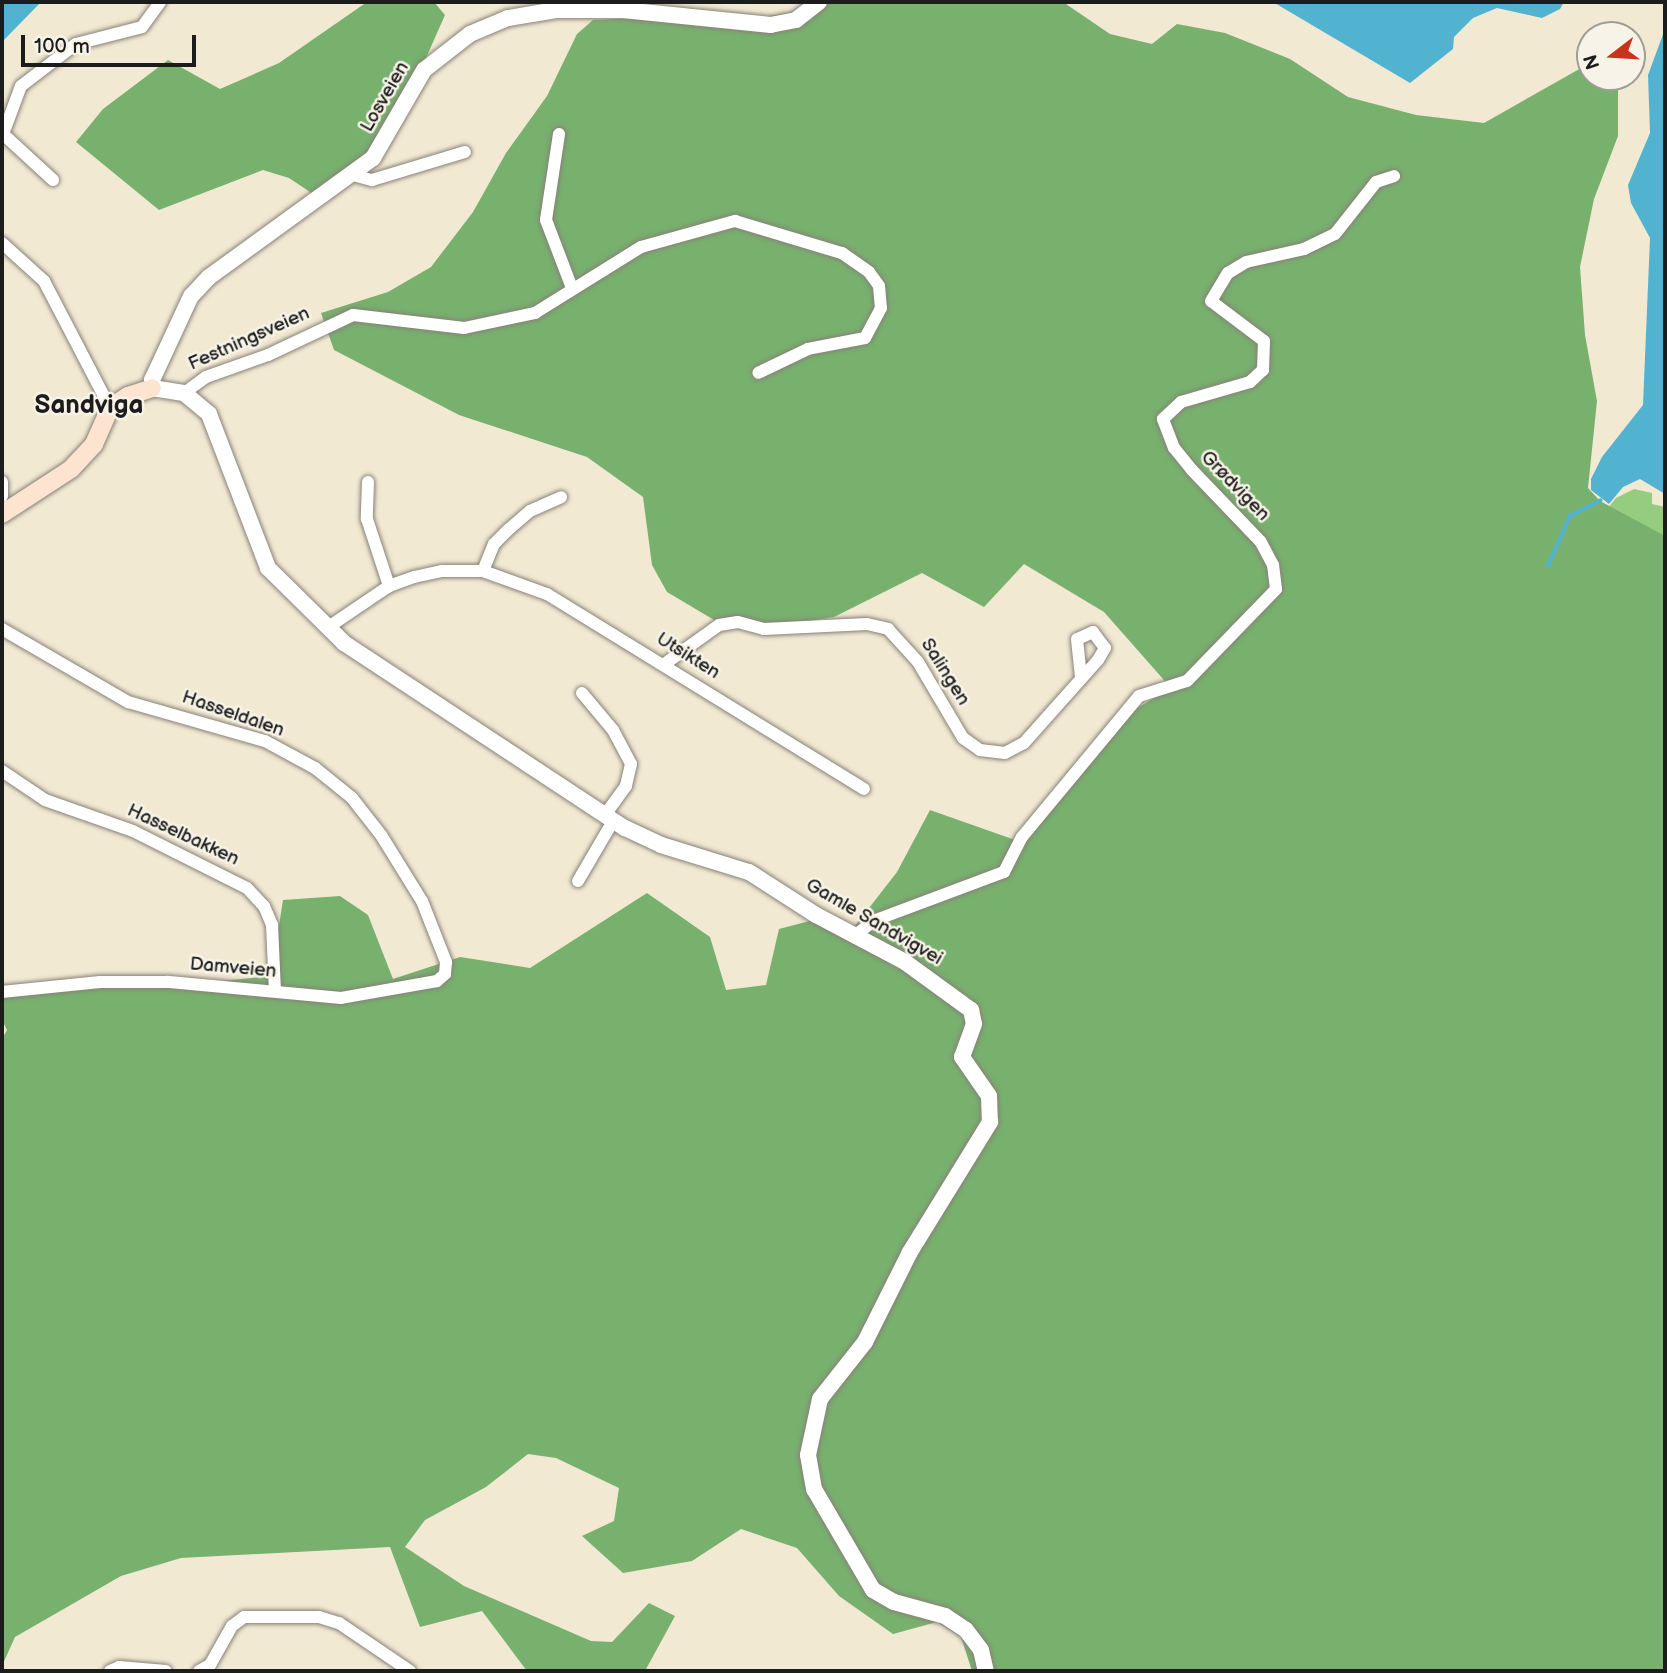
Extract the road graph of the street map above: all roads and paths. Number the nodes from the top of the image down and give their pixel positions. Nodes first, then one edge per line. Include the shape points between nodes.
1 (160, 2) edge
2 (819, 2) edge
3 (559, 134) dead end
4 (2, 136) edge
5 (465, 152) dead end
6 (353, 175) junction
7 (1394, 176) dead end
8 (53, 180) dead end
9 (2, 243) edge
10 (572, 288) junction
11 (758, 373) dead end
12 (152, 388) junction
13 (184, 393) junction
14 (110, 408) junction
15 (2, 482) edge
16 (368, 482) dead end
17 (2, 496) edge
18 (561, 497) dead end
19 (2, 514) edge
20 (483, 571) junction
21 (389, 586) junction
22 (327, 628) junction
23 (2, 629) edge
24 (666, 663) junction
25 (1081, 676) dead end
26 (582, 693) dead end
27 (2, 771) edge
28 (864, 789) dead end
29 (609, 818) junction
30 (578, 881) dead end
31 (856, 935) junction
32 (446, 962) joint
33 (275, 991) junction
34 (2, 992) edge
35 (110, 1671) edge
36 (166, 1671) edge
37 (204, 1671) edge
38 (410, 1671) edge
39 (986, 1671) edge

1 - 4 street via 142,27 76,44 21,86
2 - 6 street, Losveien via 796,19 771,25 623,10 556,10 508,18 470,34 433,60 391,133
3 - 10 street via 546,201 547,220
4 - 8 street
5 - 6 street via 372,180
6 - 12 street, Losveien via 209,277 191,296 156,365
7 - 31 street, Grødvigen via 1376,183 1335,234 1304,249 1246,262 1216,285 1210,296 1215,306 1264,341 1263,370 1250,382 1181,402 1165,413 1165,429 1174,448 1261,541 1273,565 1276,589 1187,681 1139,696 1022,837 1003,872 873,921
9 - 14 street via 44,281
10 - 11 street, Festningsveien via 641,247 735,221 842,253 869,272 879,286 881,308 864,338 808,349
10 - 13 street, Festningsveien via 535,313 464,328 353,315 268,355 205,377
12 - 13 street
12 - 14 main road
13 - 22 street, Gamle Sandvigvei via 209,414 268,568
14 - 19 main road via 94,444 78,463 42,492
15 - 17 street
16 - 21 street via 367,519
18 - 20 street via 530,511 508,530 494,544
20 - 21 street, Utsikten via 442,571
20 - 24 street, Utsikten via 547,594
21 - 22 street, Utsikten
22 - 29 street, Gamle Sandvigvei
23 - 32 street, Hasseldalen via 119,698 265,741 315,768 352,798 381,835 422,901
24 - 25 street, Salingen via 719,625 738,622 764,629 867,624 888,629 918,662 963,738 980,750 1006,753 1024,743
24 - 28 street, Utsikten
26 - 29 street via 612,730 631,764 626,786
27 - 33 street, Hasselbakken via 45,800 133,831 247,887 264,906 272,925
29 - 30 street
29 - 31 street, Gamle Sandvigvei via 661,845 749,872
31 - 39 street, Gamle Sandvigvei via 968,1005 974,1019 962,1057 992,1109 983,1136 910,1252 865,1342 820,1399 808,1440 811,1479 873,1590 894,1602 945,1616 966,1630 981,1650
32 - 33 street, Damveien via 445,974 438,981 396,991 341,998
33 - 34 street, Damveien via 100,982
35 - 36 street via 119,1667
37 - 38 street via 232,1626 244,1617 319,1617 339,1623

